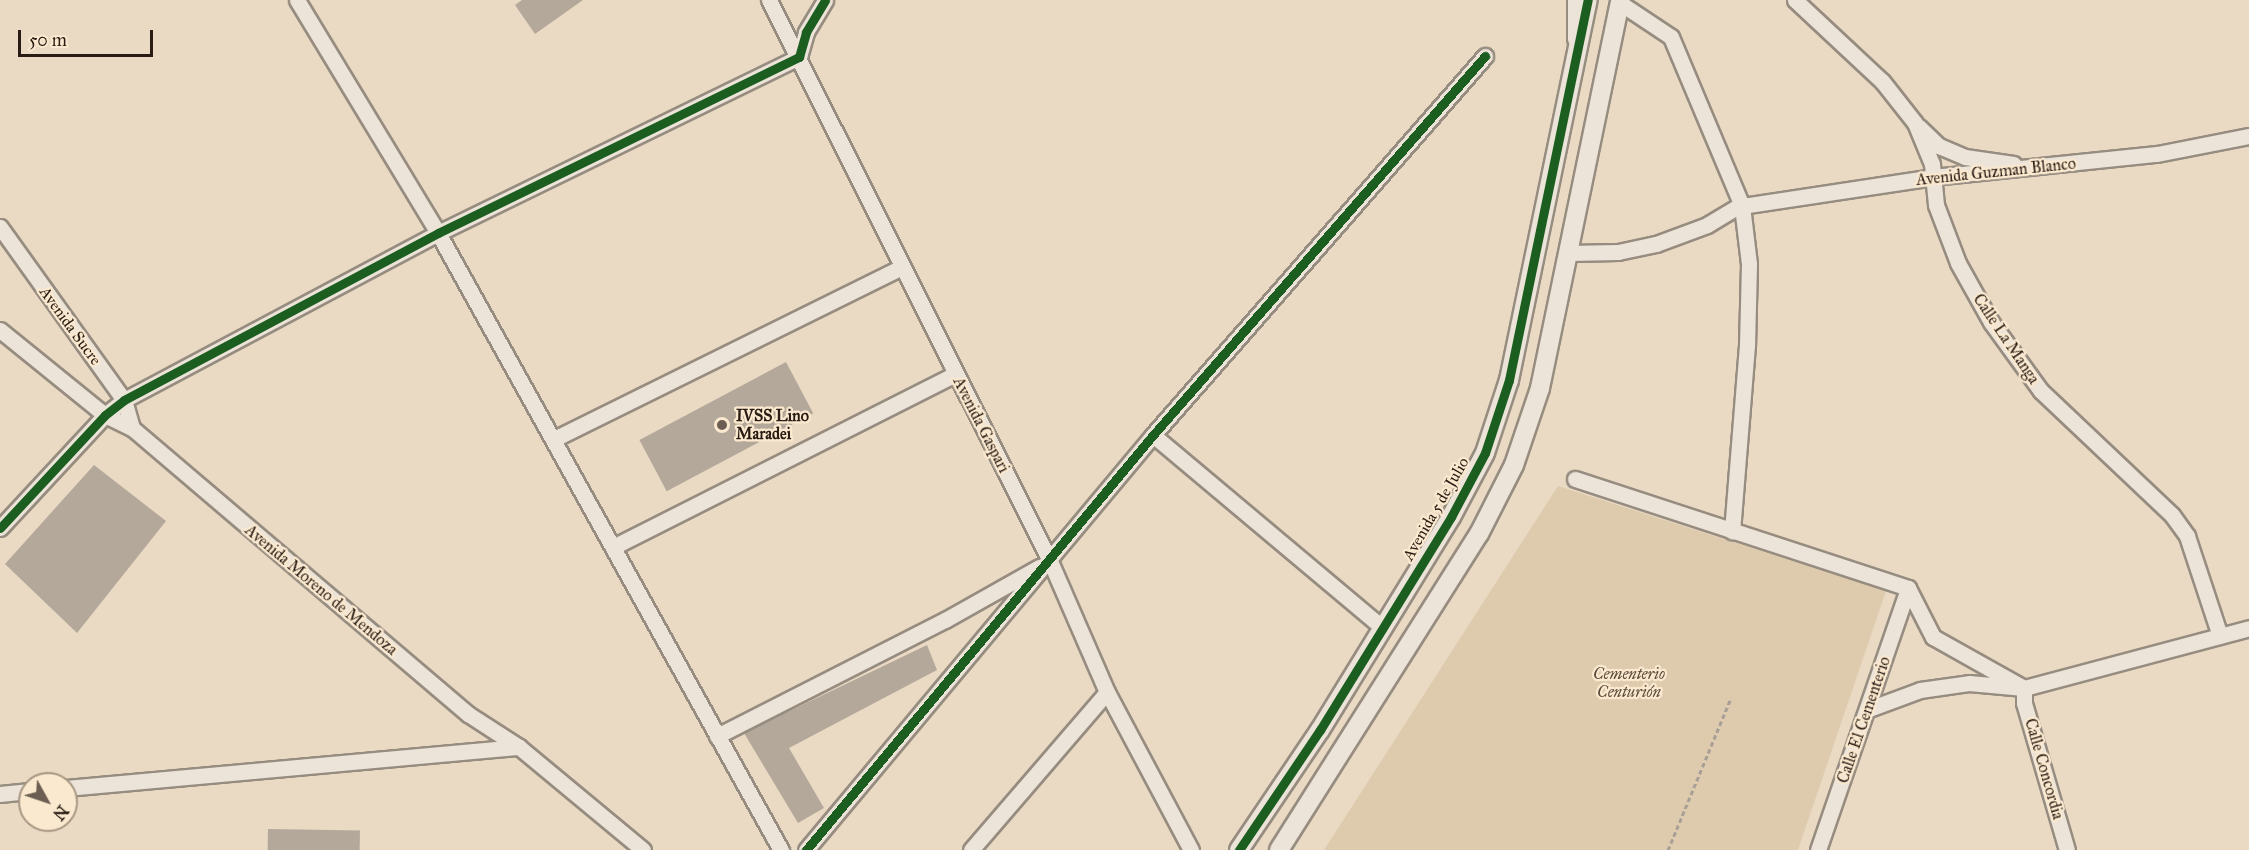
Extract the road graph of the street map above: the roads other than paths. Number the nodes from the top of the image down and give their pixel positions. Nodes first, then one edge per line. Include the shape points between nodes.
1 (297, 0) edge
2 (769, 0) edge
3 (825, 0) edge
4 (1575, 0) edge
5 (1587, 0) edge
6 (1795, 0) edge
7 (1620, 1) edge
8 (1485, 56) dead end
9 (799, 57) junction
10 (1575, 63) junction
11 (1915, 123) junction
12 (2249, 136) edge
13 (2048, 168) junction
14 (1933, 177) junction
15 (1741, 206) junction
16 (0, 227) edge
17 (438, 233) junction
18 (1568, 253) junction
19 (902, 267) junction
20 (0, 330) edge
21 (955, 374) junction
22 (124, 400) junction
23 (105, 415) junction
24 (132, 428) junction
25 (1153, 435) junction
26 (554, 439) junction
27 (1575, 479) dead end
28 (0, 528) edge
29 (1732, 531) junction
30 (613, 547) junction
31 (1050, 561) junction
32 (1908, 588) junction
33 (1383, 628) junction
34 (2249, 628) edge
35 (2220, 636) junction
36 (2024, 688) junction
37 (1107, 692) junction
38 (1869, 709) junction
39 (717, 736) junction
40 (519, 747) junction
41 (78, 787) edge
42 (18, 792) edge
43 (0, 794) edge
44 (643, 850) edge
45 (782, 850) edge
46 (806, 850) edge
47 (971, 850) edge
48 (1191, 850) edge
49 (1239, 850) edge
50 (1279, 850) edge
51 (1818, 850) edge
52 (2067, 850) edge

1 - 17 street
2 - 9 street, Avenida Gaspari
3 - 9 street via 806,32
4 - 10 street
5 - 10 street, Avenida 5 de Julio
6 - 11 street, Calle La Manga via 1882,81
7 - 15 street via 1671,37
7 - 18 street
8 - 25 street
9 - 17 street
9 - 19 street, Avenida Gaspari
10 - 33 street, Avenida 5 de Julio via 1509,380 1495,426 1465,493
11 - 13 street via 1939,146 1965,157
11 - 14 street, Calle La Manga
12 - 13 street, Avenida Guzman Blanco via 2157,154
13 - 14 street, Avenida Guzman Blanco
14 - 15 street, Avenida Guzman Blanco
14 - 35 street, Calle La Manga via 1936,205 1958,263 1991,322 2041,391 2177,522 2187,536 2201,573
15 - 18 street via 1707,225 1656,244 1618,252
15 - 29 street via 1749,264 1747,345
16 - 22 street, Avenida Sucre
17 - 22 street
17 - 26 street
18 - 50 street via 1540,388 1505,487 1347,747
19 - 21 street, Avenida Gaspari
19 - 26 street
20 - 23 street, Avenida Moreno de Mendoza
21 - 30 street
21 - 31 street, Avenida Gaspari
22 - 23 street
22 - 24 street, Avenida Sucre
23 - 24 street, Avenida Moreno de Mendoza
23 - 28 street
24 - 40 street, Avenida Moreno de Mendoza via 468,714
25 - 31 street
25 - 33 street
26 - 30 street
27 - 29 street
29 - 32 street
30 - 39 street
31 - 37 street, Avenida Gaspari
31 - 39 street via 945,620
31 - 46 street
32 - 36 street via 1934,637
32 - 38 street, Calle El Cementerio
33 - 49 street, Avenida 5 de Julio via 1296,768
34 - 35 street
35 - 36 street
36 - 38 street via 1969,683 1920,690
36 - 52 street, Calle Concordia via 2024,703
37 - 47 street
37 - 48 street, Avenida Gaspari
38 - 51 street, Calle El Cementerio
39 - 45 street
40 - 41 street
40 - 44 street, Avenida Moreno de Mendoza
42 - 43 street

